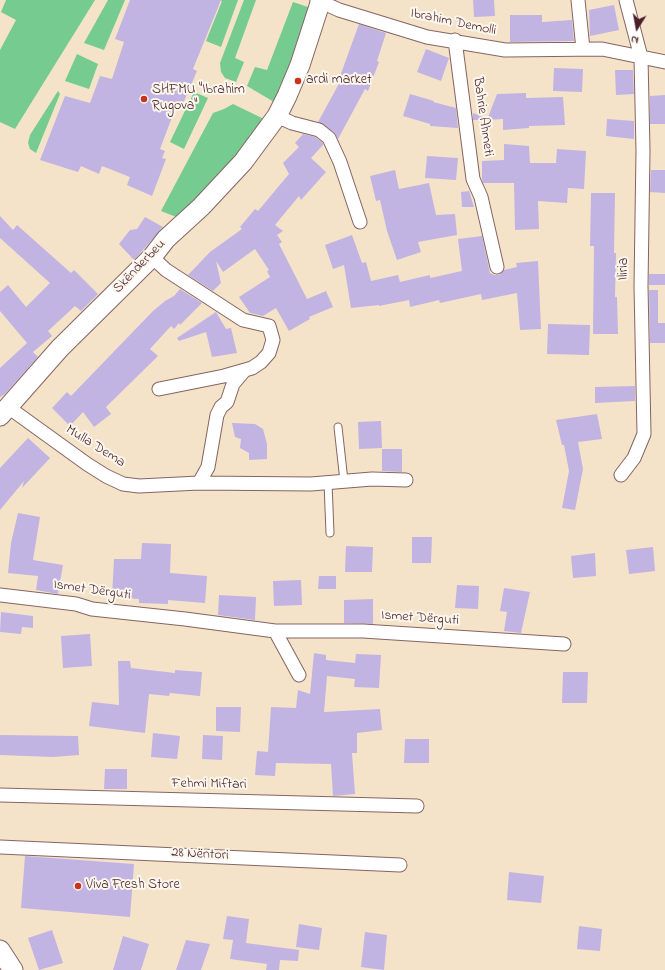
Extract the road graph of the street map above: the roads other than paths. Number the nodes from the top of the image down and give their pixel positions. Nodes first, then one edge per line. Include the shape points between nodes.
1 (578, 0) edge
2 (626, 0) edge
3 (320, 1) edge
4 (455, 40) junction
5 (583, 49) junction
6 (641, 57) junction
7 (665, 62) edge
8 (277, 116) junction
9 (360, 222) dead end
10 (152, 257) junction
11 (497, 267) dead end
12 (244, 371) junction
13 (159, 389) dead end
14 (4, 411) edge
15 (338, 427) dead end
16 (621, 475) dead end
17 (406, 480) dead end
18 (344, 481) junction
19 (198, 483) junction
20 (328, 483) junction
21 (330, 533) dead end
22 (0, 595) edge
23 (275, 631) junction
24 (564, 644) dead end
25 (299, 675) dead end
26 (0, 796) edge
27 (417, 806) dead end
28 (0, 848) edge
29 (400, 865) dead end
30 (0, 950) edge
31 (13, 970) edge

1 - 5 street
2 - 6 street
3 - 4 street, Ibrahim Demolli via 339,10 427,37
3 - 8 main road, Skënderbeu via 300,64
4 - 5 street, Ibrahim Demolli via 505,50
4 - 11 street, Bahrie Ahmeti via 473,179 481,197
5 - 6 street, Ibrahim Demolli via 602,49
6 - 7 street, Ibrahim Demolli
6 - 16 street, Iliria via 644,434 634,458
8 - 9 street via 319,130 329,138 340,162
8 - 10 main road, Skënderbeu via 243,162 201,207 166,239
10 - 12 street via 166,270 243,320 269,326 273,340 269,353 261,362
10 - 14 main road, Skënderbeu via 60,348
12 - 13 street
12 - 19 street via 233,384 227,402 217,415 208,467
14 - 19 street, Mulla Dema via 106,476 124,484 139,486
15 - 18 lane
17 - 18 street, Mulla Dema
18 - 20 street, Mulla Dema
19 - 20 street, Mulla Dema
20 - 21 lane
22 - 23 street, Ismet Dërguti
23 - 24 street, Ismet Dërguti via 363,631
23 - 25 street
26 - 27 street, Fehmi Miftari via 168,801 213,799
28 - 29 street, 28 Nëntori
30 - 31 main road

